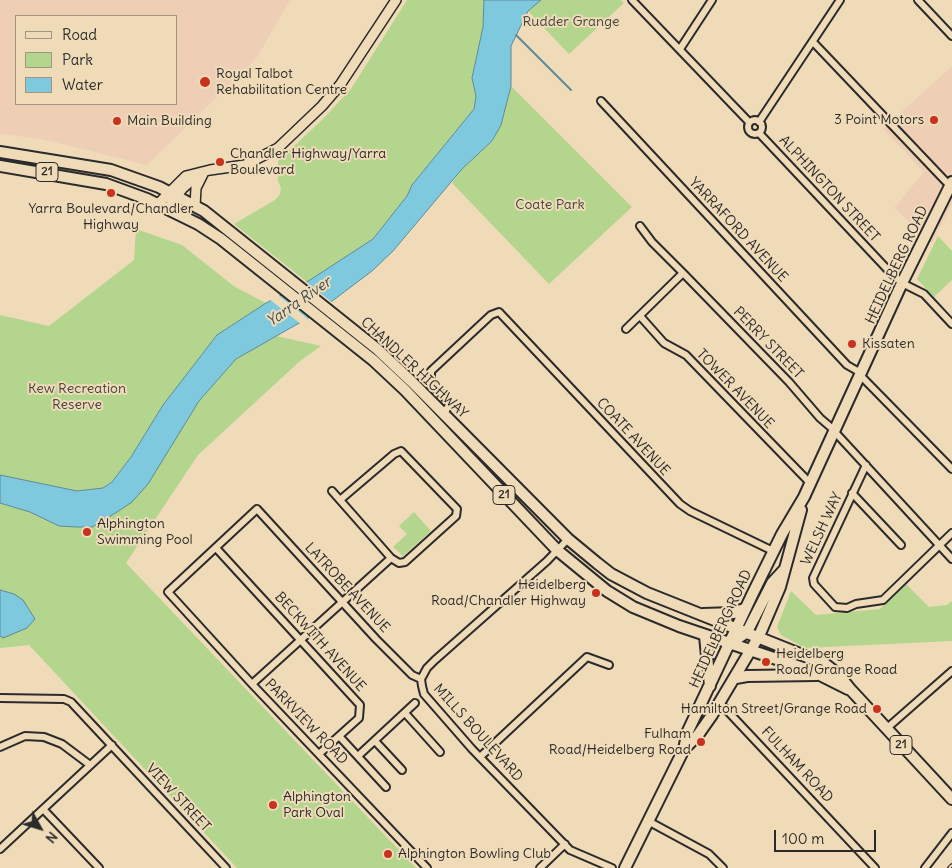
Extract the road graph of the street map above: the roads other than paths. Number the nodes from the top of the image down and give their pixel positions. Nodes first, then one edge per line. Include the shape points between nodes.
1 (396, 0) edge
2 (632, 0) edge
3 (712, 0) edge
4 (840, 0) edge
5 (918, 0) edge
6 (952, 36) edge
7 (813, 42) junction
8 (680, 49) junction
9 (601, 101) dead end
10 (749, 122) junction
11 (759, 122) junction
12 (759, 133) junction
13 (0, 152) edge
14 (0, 166) edge
15 (202, 172) junction
16 (951, 185) edge
17 (173, 194) junction
18 (163, 206) junction
19 (196, 206) junction
20 (640, 226) dead end
21 (683, 273) junction
22 (902, 283) junction
23 (640, 316) junction
24 (952, 324) edge
25 (626, 329) dead end
26 (861, 374) junction
27 (444, 414) junction
28 (834, 430) junction
29 (866, 465) junction
30 (952, 469) edge
31 (810, 482) junction
32 (332, 491) dead end
33 (852, 493) junction
34 (804, 497) junction
35 (340, 500) junction
36 (797, 522) junction
37 (952, 533) edge
38 (568, 539) junction
39 (901, 545) dead end
40 (940, 545) junction
41 (216, 548) junction
42 (557, 550) junction
43 (775, 553) junction
44 (391, 558) junction
45 (952, 558) edge
46 (785, 568) junction
47 (343, 602) junction
48 (746, 608) junction
49 (702, 615) junction
50 (737, 628) junction
51 (747, 632) junction
52 (705, 636) junction
53 (758, 636) junction
54 (301, 640) junction
55 (730, 644) junction
56 (751, 650) junction
57 (609, 665) dead end
58 (952, 671) edge
59 (823, 675) junction
60 (736, 678) junction
61 (421, 679) junction
62 (252, 684) junction
63 (710, 686) junction
64 (851, 690) junction
65 (0, 698) edge
66 (415, 703) dead end
67 (720, 703) junction
68 (404, 713) junction
69 (886, 729) junction
70 (339, 736) junction
71 (375, 741) junction
72 (112, 745) junction
73 (0, 747) edge
74 (684, 749) junction
75 (440, 752) dead end
76 (319, 754) junction
77 (358, 756) junction
78 (480, 757) junction
79 (90, 765) junction
80 (402, 770) dead end
81 (386, 787) dead end
82 (952, 799) edge
83 (43, 809) junction
84 (648, 821) junction
85 (952, 833) edge
86 (565, 844) junction
87 (0, 849) edge
88 (99, 868) edge
89 (226, 868) edge
90 (427, 868) edge
91 (540, 868) edge
92 (612, 868) edge
93 (625, 868) edge
94 (723, 868) edge
95 (875, 868) edge
96 (925, 868) edge

1 - 15 main road via 340,85 278,148 245,166
2 - 8 street
3 - 8 street
4 - 7 street
5 - 6 street
7 - 11 street
7 - 16 street
8 - 10 street
9 - 26 street, YARRAFORD AVENUE via 847,365
10 - 11 street
10 - 12 street via 747,128 750,133
11 - 12 street via 762,126
12 - 22 street, ALPHINGTON STREET
13 - 17 main road, CHANDLER HIGHWAY / 21 via 102,167
14 - 18 main road, CHANDLER HIGHWAY / 21 via 94,181
15 - 17 main road via 184,178
15 - 19 main road via 196,188
16 - 22 main road, HEIDELBERG ROAD
17 - 18 main road
17 - 19 main road, CHANDLER HIGHWAY / 21
18 - 42 main road, CHANDLER HIGHWAY / 21 via 210,232 352,342 405,390
19 - 27 main road, CHANDLER HIGHWAY / 21 via 362,336
20 - 21 street, PERRY STREET
21 - 23 street
21 - 28 street, PERRY STREET
22 - 24 street, ALPHINGTON STREET via 924,294
22 - 26 main road, HEIDELBERG ROAD
23 - 25 street
23 - 31 street, TOWER AVENUE via 664,343 686,355
26 - 28 main road, HEIDELBERG ROAD
26 - 30 street, YARRAFORD AVENUE
27 - 38 main road, CHANDLER HIGHWAY / 21
27 - 43 street, COATE AVENUE via 452,406 430,381 433,368 497,312 503,314 680,504
28 - 29 street, PERRY STREET
28 - 31 main road, HEIDELBERG ROAD
29 - 33 street, WELSH WAY
29 - 40 street, PERRY STREET
31 - 34 main road, HEIDELBERG ROAD
32 - 35 street
33 - 39 street
33 - 40 street, WELSH WAY via 814,574 813,581 835,607 847,608 882,600
34 - 36 main road, HEIDELBERG ROAD
34 - 43 main road, HEIDELBERG ROAD
35 - 44 street
35 - 44 street via 401,451 457,509 456,516 405,562 399,564
36 - 43 main road
36 - 46 main road, HEIDELBERG ROAD
37 - 40 street
38 - 42 street, MILLS BOULEVARD
38 - 49 main road, CHANDLER HIGHWAY / 21 via 621,580
40 - 45 street, PERRY STREET
41 - 47 street, LATROBE AVENUE via 257,509
41 - 54 street, BECKWITH AVENUE
41 - 62 street, PARKVIEW ROAD via 168,592
42 - 52 main road, CHANDLER HIGHWAY / 21 via 620,599
42 - 61 street, MILLS BOULEVARD via 426,668
43 - 46 main road
43 - 48 main road, HEIDELBERG ROAD
44 - 47 street
46 - 51 main road via 772,583
46 - 53 main road, HEIDELBERG ROAD via 776,598
47 - 54 street
47 - 61 street, LATROBE AVENUE via 412,675
48 - 49 main road
48 - 50 main road, HEIDELBERG ROAD
49 - 50 main road, CHANDLER HIGHWAY / 21
50 - 51 main road, CHANDLER HIGHWAY / 21
50 - 55 main road, HEIDELBERG ROAD
51 - 53 main road, CHANDLER HIGHWAY / 21
51 - 55 main road
52 - 55 main road, CHANDLER HIGHWAY / 21
52 - 63 main road
53 - 56 main road, HEIDELBERG ROAD
53 - 64 main road, 21 via 825,664
54 - 62 street
54 - 70 street, BECKWITH AVENUE via 360,705 359,718
55 - 56 main road, CHANDLER HIGHWAY / 21
55 - 63 main road, HEIDELBERG ROAD
56 - 59 main road, 21
56 - 60 main road, HEIDELBERG ROAD
57 - 78 street via 587,658
58 - 69 street
59 - 60 main road
59 - 64 main road, 21
60 - 67 main road, HEIDELBERG ROAD
61 - 78 street, MILLS BOULEVARD via 424,694
62 - 76 street, PARKVIEW ROAD
63 - 74 main road, HEIDELBERG ROAD via 688,731
64 - 69 main road, 21
65 - 72 street, VIEW STREET via 64,699 71,702
66 - 68 street
67 - 74 main road, HEIDELBERG ROAD
67 - 95 street, FULHAM ROAD
68 - 71 street
68 - 75 street
69 - 82 main road, 21
70 - 76 street, BECKWITH AVENUE
70 - 77 street
71 - 77 street
71 - 80 street
72 - 79 street
72 - 89 street, VIEW STREET
73 - 79 street via 25,736 44,737 62,744
74 - 84 main road, HEIDELBERG ROAD
76 - 90 street, PARKVIEW ROAD
77 - 81 street
78 - 86 street, MILLS BOULEVARD
79 - 83 street
83 - 87 street
83 - 88 street
84 - 93 main road, HEIDELBERG ROAD
84 - 94 street via 710,854
85 - 96 street
86 - 91 street
86 - 92 street, MILLS BOULEVARD via 570,850

